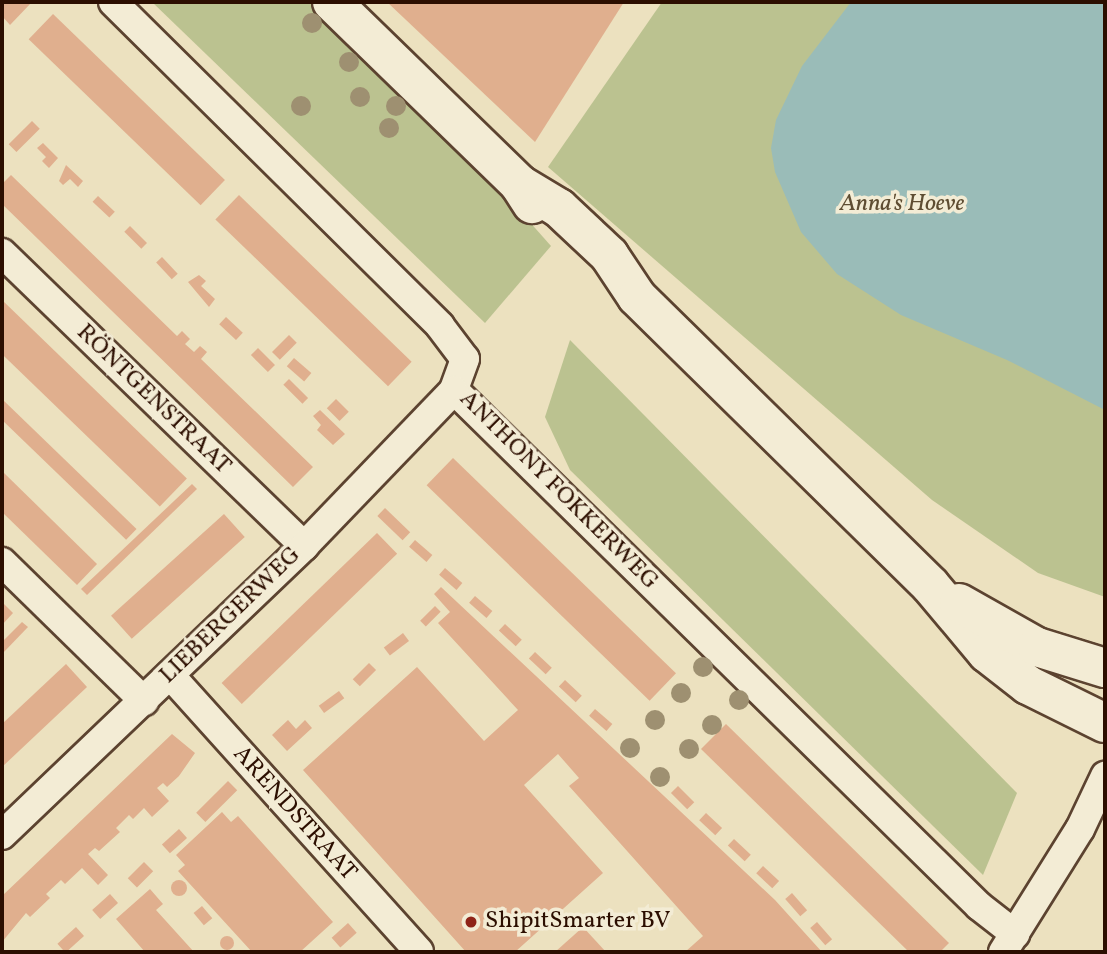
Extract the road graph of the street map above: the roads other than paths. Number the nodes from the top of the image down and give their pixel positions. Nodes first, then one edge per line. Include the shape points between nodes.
1 (113, 2) edge
2 (332, 2) edge
3 (2, 253) edge
4 (454, 390) junction
5 (304, 547) junction
6 (2, 562) edge
7 (930, 585) junction
8 (1098, 666) edge
9 (170, 675) junction
10 (144, 701) junction
11 (1091, 718) edge
12 (1105, 776) edge
13 (2, 835) edge
14 (1009, 943) edge
15 (419, 952) edge

1 - 4 street, ANTHONY FOKKERWEG via 440,326 465,359
2 - 7 main road via 519,184 565,246 594,273 637,297
3 - 5 street, RÖNTGENSTRAAT
4 - 5 street, LIEBERGERWEG
4 - 14 street, ANTHONY FOKKERWEG via 979,906
5 - 9 street, LIEBERGERWEG
6 - 10 street
7 - 8 main road via 1002,629
7 - 11 main road via 987,653 1028,685
8 - 11 main road via 1070,689
9 - 10 street, LIEBERGERWEG
9 - 15 street, ARENDSTRAAT
10 - 13 street, LIEBERGERWEG
12 - 14 street via 1087,817

